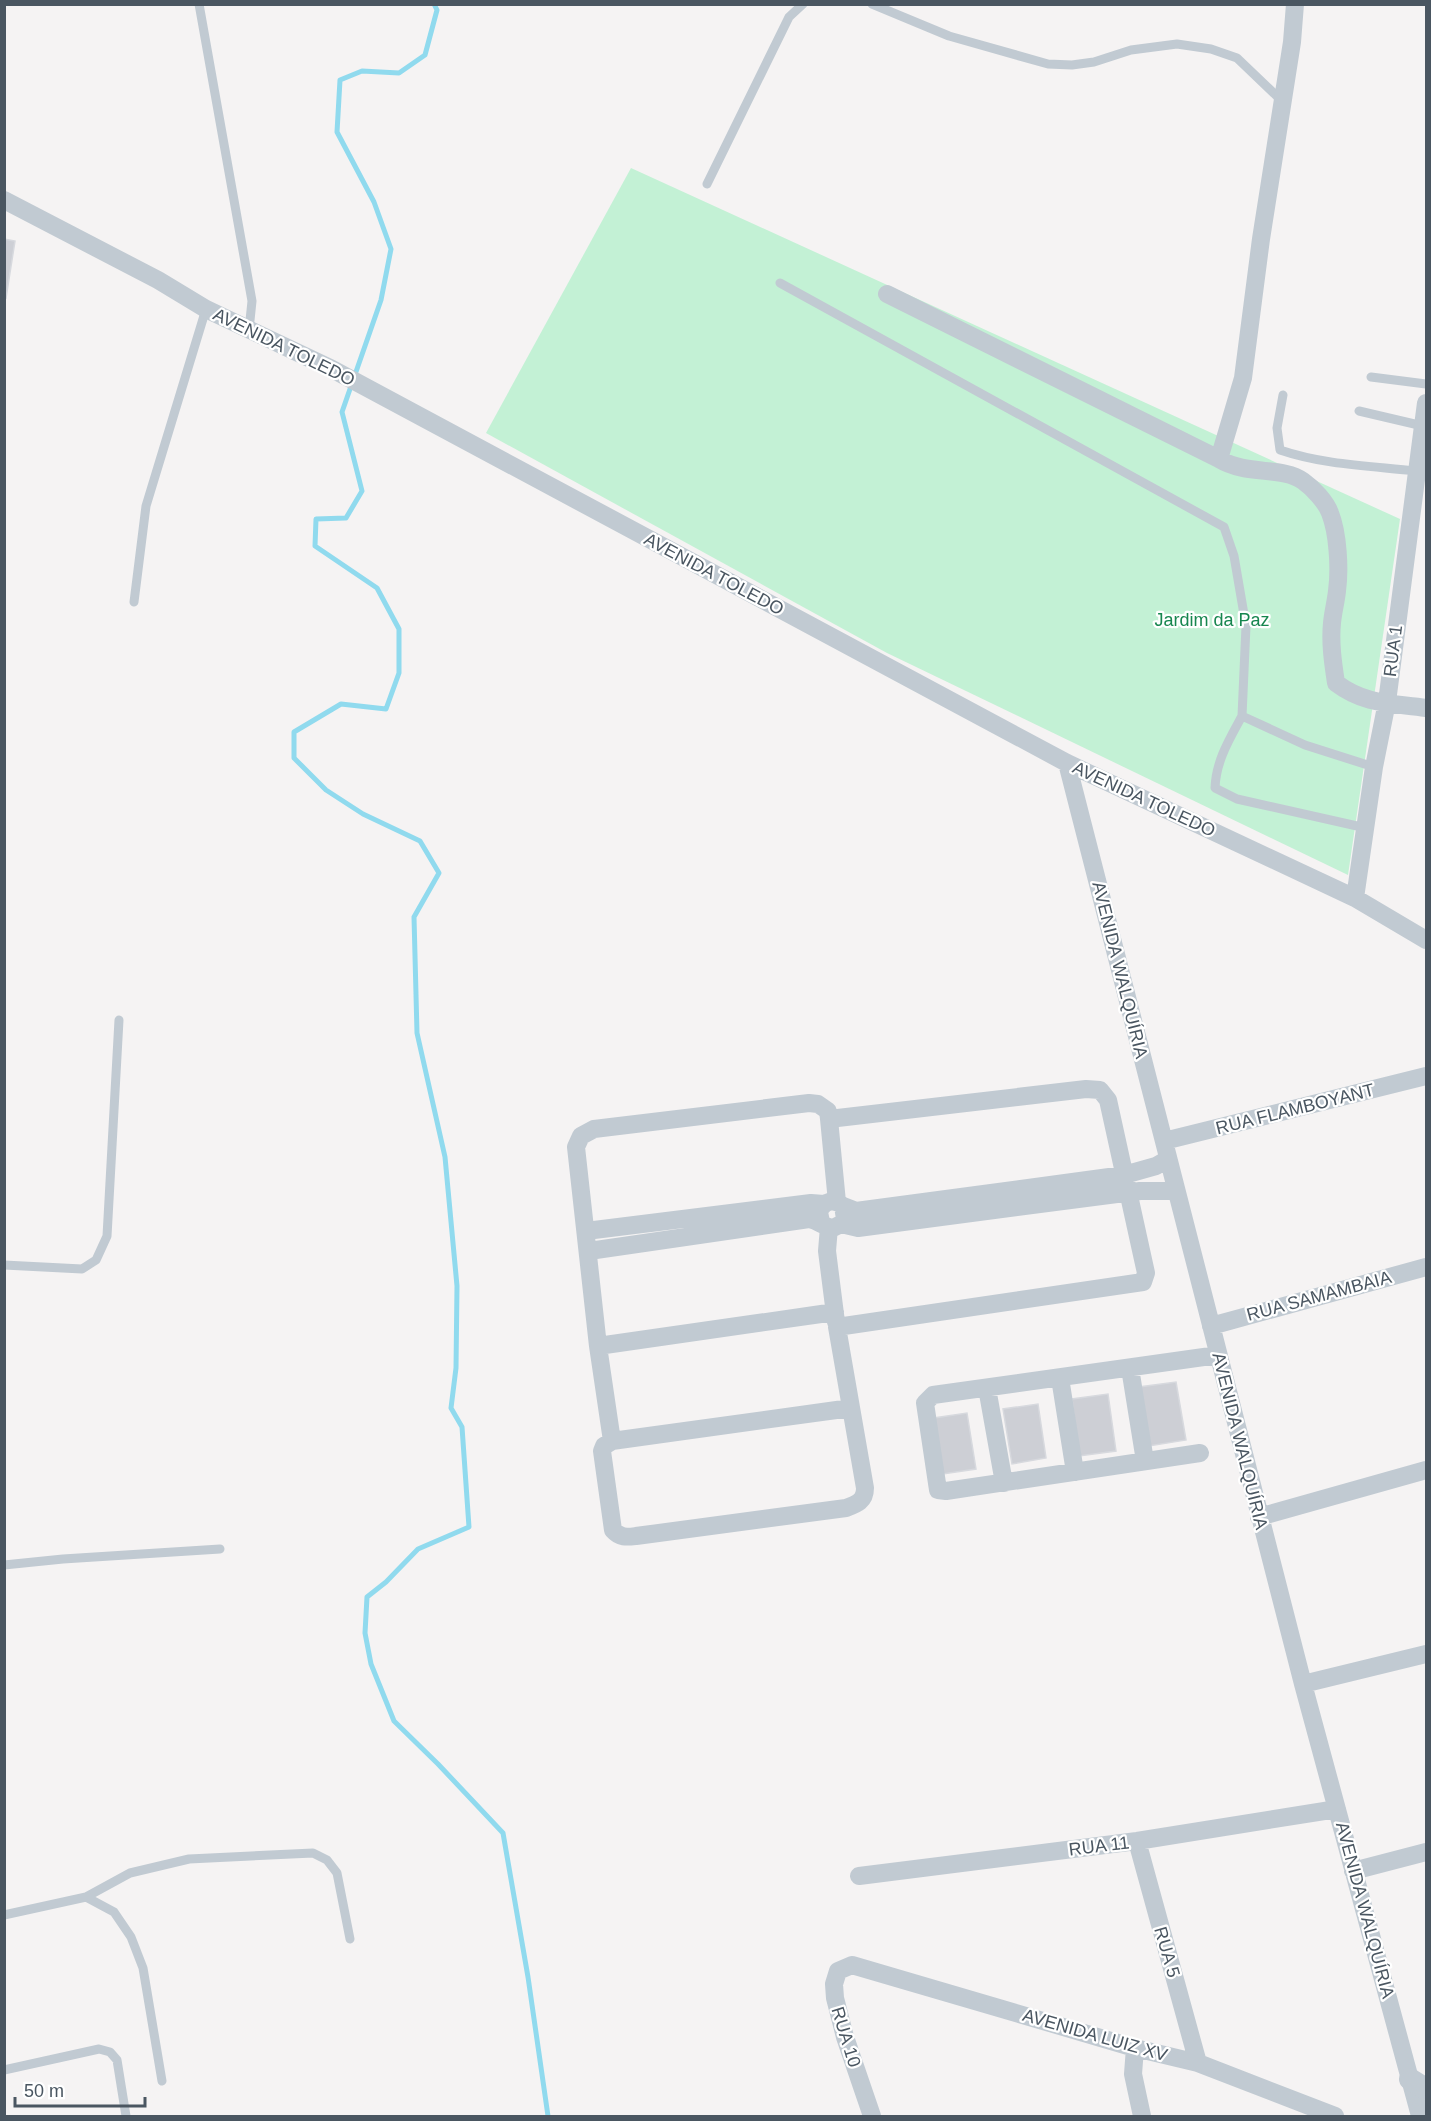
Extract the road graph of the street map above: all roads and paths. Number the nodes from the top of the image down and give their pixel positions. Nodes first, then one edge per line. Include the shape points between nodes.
1 (199, 4) edge
2 (803, 4) edge
3 (872, 4) edge
4 (1295, 4) edge
5 (1281, 100) junction
6 (707, 184) dead end
7 (4, 200) edge
8 (780, 284) dead end
9 (887, 294) dead end
10 (206, 309) junction
11 (249, 330) junction
12 (1371, 377) dead end
13 (1426, 384) edge
14 (1282, 395) dead end
15 (1426, 403) edge
16 (1359, 411) dead end
17 (1423, 426) junction
18 (1219, 459) junction
19 (1416, 471) junction
20 (134, 602) dead end
21 (1387, 702) junction
22 (1426, 708) edge
23 (1242, 716) junction
24 (1067, 763) junction
25 (1374, 767) junction
26 (1366, 828) junction
27 (1355, 898) junction
28 (1426, 940) edge
29 (119, 1020) dead end
30 (1426, 1076) edge
31 (828, 1119) junction
32 (1164, 1141) junction
33 (1168, 1159) junction
34 (1126, 1184) junction
35 (1176, 1191) junction
36 (833, 1214) junction
37 (586, 1231) junction
38 (589, 1251) junction
39 (4, 1265) edge
40 (1426, 1267) edge
41 (836, 1319) junction
42 (1210, 1326) junction
43 (598, 1346) junction
44 (1218, 1354) junction
45 (1130, 1368) junction
46 (1060, 1378) junction
47 (987, 1388) junction
48 (851, 1408) junction
49 (612, 1441) junction
50 (1200, 1453) dead end
51 (1145, 1461) junction
52 (1426, 1470) edge
53 (1075, 1472) junction
54 (1004, 1483) junction
55 (1259, 1517) junction
56 (220, 1549) dead end
57 (4, 1565) edge
58 (1426, 1654) edge
59 (1302, 1684) junction
60 (1337, 1809) junction
61 (1137, 1841) junction
62 (1426, 1852) edge
63 (1353, 1871) junction
64 (859, 1876) dead end
65 (86, 1897) junction
66 (4, 1915) edge
67 (350, 1939) dead end
68 (852, 1965) joint
69 (1135, 2048) junction
70 (1198, 2063) junction
71 (4, 2070) edge
72 (162, 2081) dead end
73 (1418, 2084) edge
74 (126, 2116) edge
75 (872, 2116) edge
76 (1142, 2116) edge
77 (1335, 2116) edge
78 (1420, 2116) edge

1 - 11 lane via 252,301
2 - 6 lane via 789,17
3 - 5 lane via 949,36 1048,64 1094,62 1131,50 1177,44 1211,49 1237,58
4 - 5 street
5 - 18 street via 1243,378
7 - 10 street, AVENIDA TOLEDO
8 - 23 lane via 1224,527 1234,556 1246,626
9 - 18 street
10 - 11 street, AVENIDA TOLEDO
10 - 20 lane via 146,506
11 - 24 street, AVENIDA TOLEDO via 332,369
12 - 13 lane
14 - 19 lane via 1277,429 1280,450 1300,457
15 - 17 street, RUA 1
16 - 17 lane
17 - 19 street, RUA 1
18 - 21 street via 1242,469 1293,476 1317,494 1330,512 1337,548 1338,589 1331,645 1336,683 1364,699
19 - 21 street, RUA 1
21 - 22 street
21 - 25 street, RUA 1
23 - 25 lane via 1305,745
23 - 26 lane via 1223,751 1215,789 1237,799
24 - 27 street, AVENIDA TOLEDO
24 - 32 street, AVENIDA WALQUÍRIA
25 - 26 street, RUA 1
26 - 27 street, RUA 1
27 - 28 street, AVENIDA TOLEDO
29 - 39 lane via 107,1236 96,1260 82,1269
30 - 32 street, RUA FLAMBOYANT
31 - 34 street via 1100,1090 1108,1100
31 - 36 street
31 - 37 street via 828,1111 809,1103 586,1132 576,1147
32 - 33 street, AVENIDA WALQUÍRIA
33 - 34 street
33 - 35 street, AVENIDA WALQUÍRIA
34 - 35 street
34 - 36 street via 858,1228
34 - 41 street via 1146,1273 1143,1282
35 - 42 street, AVENIDA WALQUÍRIA
36 - 37 street via 811,1203
36 - 38 street
36 - 41 street via 827,1251
37 - 38 street
38 - 43 street
40 - 42 street, RUA SAMAMBAIA
41 - 43 street
41 - 48 street
42 - 44 street, AVENIDA WALQUÍRIA
43 - 49 street
44 - 45 street
44 - 55 street, AVENIDA WALQUÍRIA
45 - 46 street
45 - 51 street
46 - 47 street
46 - 53 street
47 - 54 street
47 - 54 street via 933,1395 925,1403 938,1490
48 - 49 street
48 - 49 street via 865,1496 855,1505 834,1510 617,1535 613,1530 602,1451
50 - 51 street
51 - 53 street
52 - 55 street
53 - 54 street
55 - 59 street, AVENIDA WALQUÍRIA
56 - 57 lane
58 - 59 street
59 - 60 street, AVENIDA WALQUÍRIA
60 - 61 street, RUA 11
60 - 63 street, AVENIDA WALQUÍRIA
61 - 64 street, RUA 11
61 - 70 street, RUA 5
62 - 63 street
63 - 73 street, AVENIDA WALQUÍRIA
65 - 66 lane
65 - 67 lane via 130,1873 189,1859 313,1854 327,1860 338,1873
65 - 72 lane via 114,1912 131,1937 143,1968
68 - 69 street, AVENIDA LUIZ XV
68 - 75 street, RUA 10 via 838,1971 835,1998
69 - 70 street, AVENIDA LUIZ XV
69 - 76 street via 1132,2074
70 - 77 street, AVENIDA LUIZ XV
71 - 74 lane via 99,2049 110,2052 117,2060
73 - 78 street, AVENIDA WALQUÍRIA

